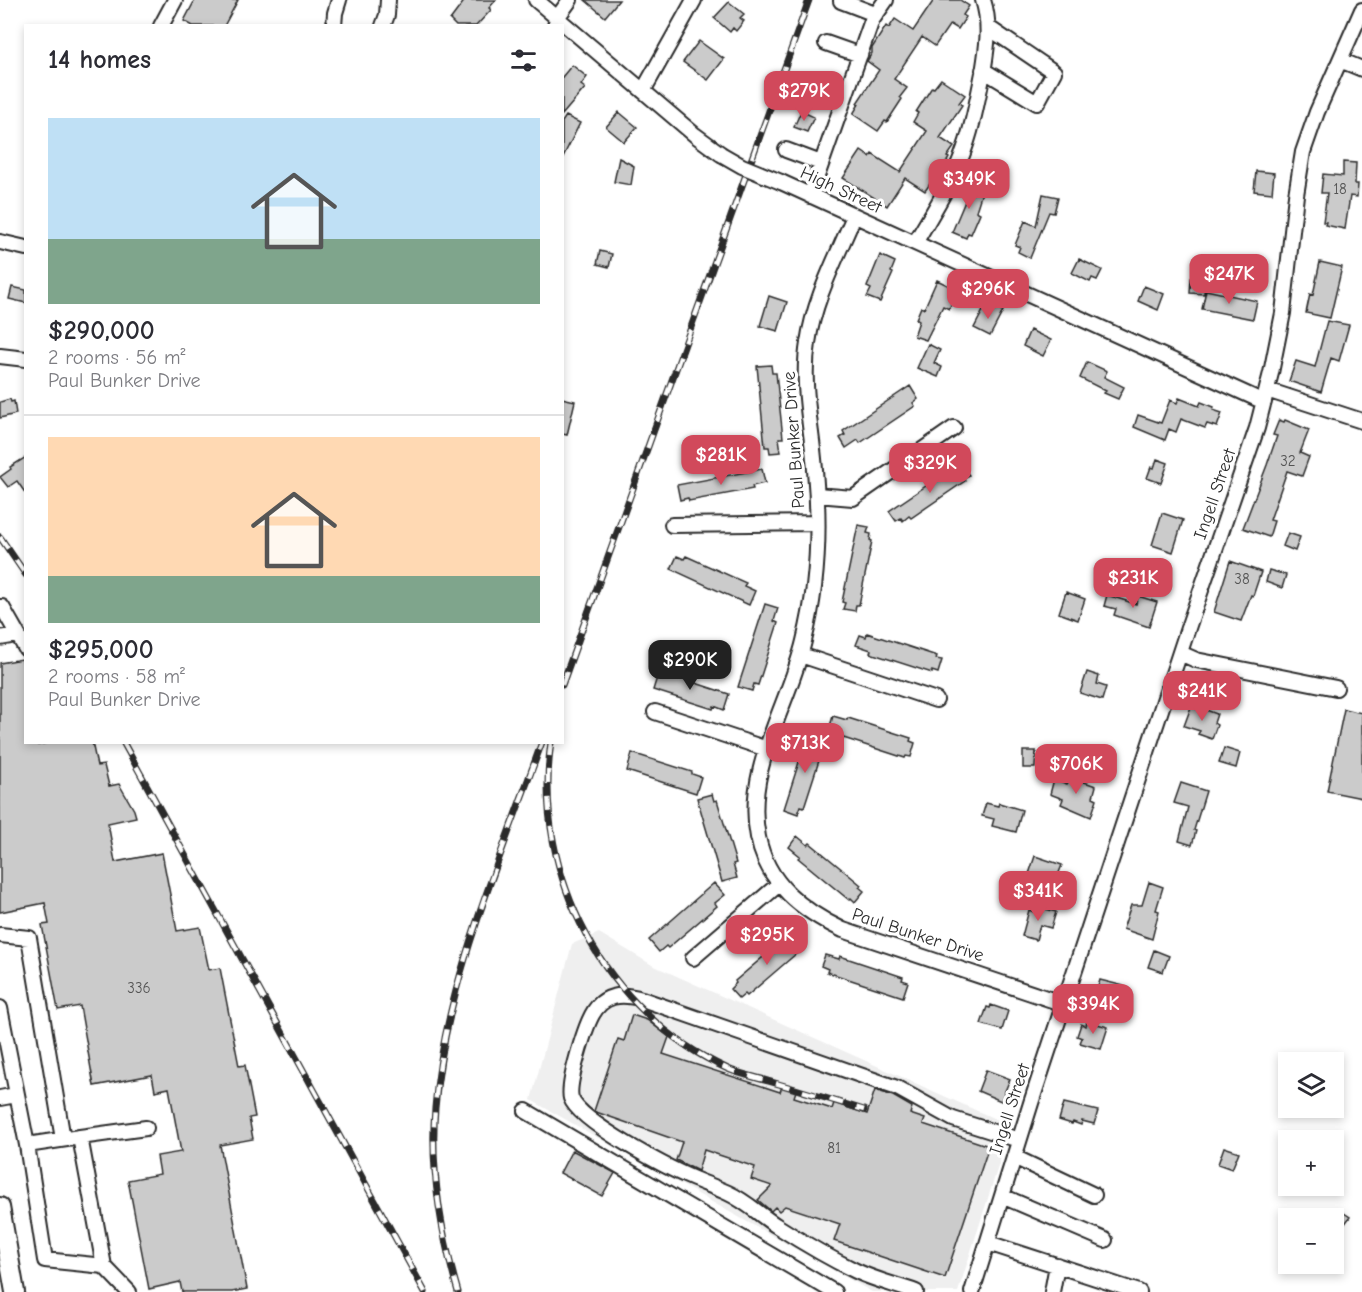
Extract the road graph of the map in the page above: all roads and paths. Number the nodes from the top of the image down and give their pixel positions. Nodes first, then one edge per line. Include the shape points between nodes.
1 (175, 0) edge
2 (339, 0) edge
3 (388, 0) edge
4 (536, 0) edge
5 (570, 0) edge
6 (694, 0) edge
7 (885, 0) edge
8 (983, 0) edge
9 (841, 1) edge
10 (1362, 10) edge
11 (875, 14) junction
12 (556, 22) edge
13 (162, 24) edge
14 (334, 24) edge
15 (384, 24) edge
16 (564, 28) edge
17 (989, 28) junction
18 (825, 43) dead end
19 (860, 55) junction
20 (1340, 60) junction
21 (1362, 69) edge
22 (983, 70) junction
23 (809, 87) dead end
24 (643, 91) junction
25 (843, 100) junction
26 (786, 150) dead end
27 (821, 163) junction
28 (810, 196) junction
29 (854, 216) junction
30 (0, 242) edge
31 (915, 243) junction
32 (24, 248) edge
33 (0, 356) edge
34 (24, 359) edge
35 (1265, 396) junction
36 (1362, 421) edge
37 (954, 428) dead end
38 (817, 495) junction
39 (817, 523) junction
40 (672, 525) dead end
41 (0, 607) edge
42 (17, 634) junction
43 (0, 638) edge
44 (24, 646) edge
45 (1180, 653) junction
46 (801, 655) junction
47 (1336, 688) dead end
48 (936, 700) dead end
49 (655, 712) dead end
50 (767, 750) junction
51 (779, 884) junction
52 (0, 935) edge
53 (693, 958) dead end
54 (1064, 1004) junction
55 (0, 1008) edge
56 (16, 1095) junction
57 (0, 1098) edge
58 (526, 1111) dead end
59 (146, 1128) dead end
60 (80, 1137) junction
61 (63, 1139) junction
62 (1019, 1140) junction
63 (27, 1145) junction
64 (1014, 1157) junction
65 (1094, 1195) dead end
66 (1002, 1196) junction
67 (0, 1208) edge
68 (1105, 1240) dead end
69 (988, 1244) junction
70 (1057, 1265) junction
71 (104, 1266) junction
72 (15, 1292) edge
73 (129, 1292) edge
74 (834, 1292) edge
75 (916, 1292) edge
76 (972, 1292) edge
77 (1052, 1292) edge
78 (1139, 1292) edge

1 - 13 street
2 - 14 street
3 - 15 street
4 - 12 street, High Street
5 - 12 street
6 - 24 street
7 - 11 street
8 - 17 street
9 - 11 street
10 - 20 street, Ingell Street
11 - 19 street
16 - 24 street, High Street
17 - 22 street
17 - 22 street via 1054,72 1036,103
18 - 19 street
19 - 25 street
20 - 21 street
20 - 35 street, Ingell Street via 1303,152 1283,313
22 - 31 street via 961,158
23 - 25 street
24 - 28 street, High Street, bridge via 721,154
25 - 27 street
26 - 27 street
27 - 28 street
28 - 29 street, High Street
29 - 31 street, High Street
29 - 38 street, Paul Bunker Drive via 824,287 808,343 807,403
30 - 32 street
31 - 35 street, High Street
33 - 34 street
35 - 36 street, High Street
35 - 45 street, Ingell Street
37 - 38 street via 853,498
38 - 39 street, Paul Bunker Drive
39 - 40 street
39 - 46 street, Paul Bunker Drive via 813,594
41 - 42 street
42 - 43 street
42 - 44 street
45 - 47 street via 1196,660
45 - 54 street, Ingell Street
46 - 48 street
46 - 50 street, Paul Bunker Drive
49 - 50 street
50 - 51 street, Paul Bunker Drive via 757,787 755,821 762,852
51 - 53 street
51 - 54 street, Paul Bunker Drive via 803,907 843,930
52 - 61 street via 28,938
54 - 62 street, Ingell Street
55 - 56 street
56 - 57 street
56 - 63 street
58 - 74 street
59 - 60 street
60 - 61 street
60 - 71 street
61 - 63 street
62 - 64 street, Ingell Street
62 - 75 street via 953,1119 897,1088 642,999 610,996 598,1005 572,1078 571,1096 576,1106 596,1124 656,1161 730,1193 777,1226 857,1272
63 - 71 street via 45,1260
64 - 65 street
64 - 66 street, Ingell Street
66 - 68 street
66 - 69 street, Ingell Street
67 - 72 main road
69 - 70 street
69 - 76 street, Ingell Street
70 - 77 street
70 - 78 street
71 - 73 street

